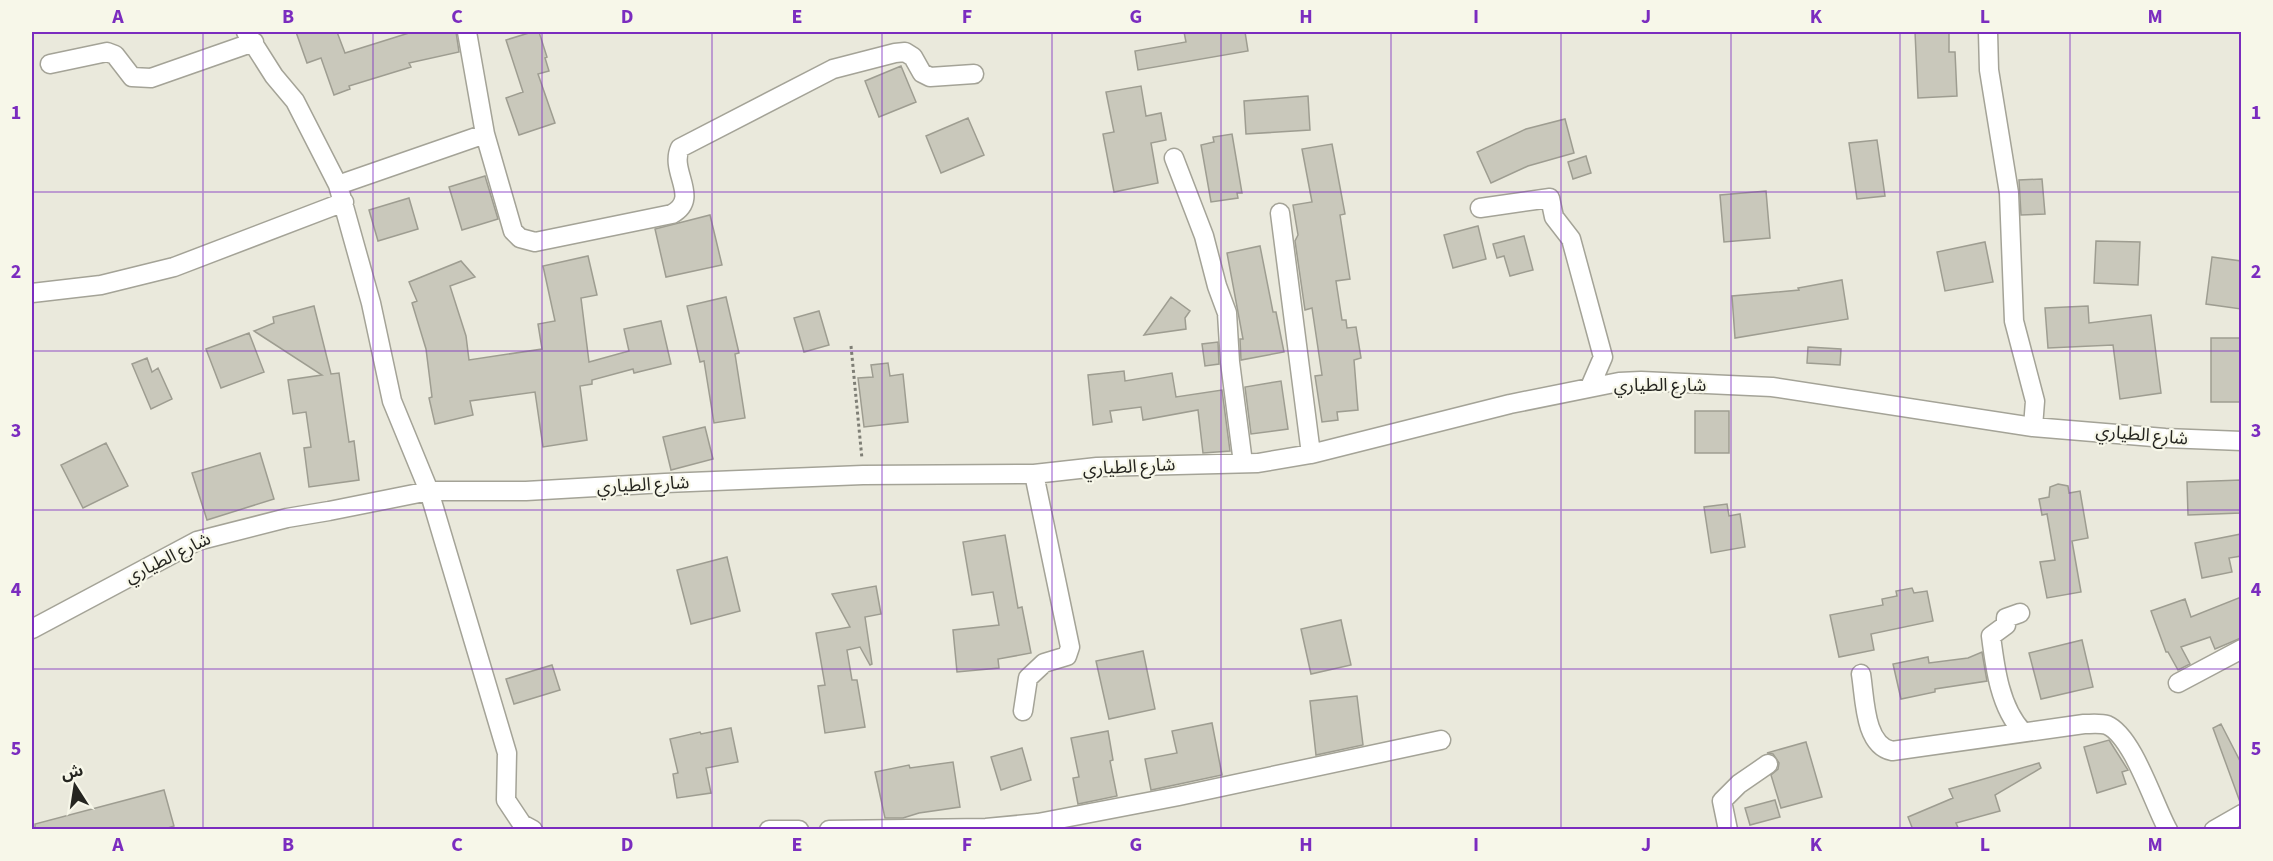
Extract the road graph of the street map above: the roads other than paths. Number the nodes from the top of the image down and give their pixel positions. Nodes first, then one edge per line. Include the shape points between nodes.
1 (466, 32) edge
2 (1988, 32) edge
3 (250, 37) edge
4 (50, 64) dead end
5 (974, 74) dead end
6 (485, 134) junction
7 (1174, 158) dead end
8 (341, 193) junction
9 (1480, 207) dead end
10 (1280, 213) dead end
11 (32, 292) edge
12 (1590, 387) junction
13 (2033, 427) junction
14 (2241, 441) edge
15 (1311, 454) junction
16 (1243, 463) junction
17 (1034, 474) junction
18 (429, 491) junction
19 (2020, 613) dead end
20 (32, 629) edge
21 (2241, 649) edge
22 (1862, 674) dead end
23 (2178, 683) dead end
24 (1023, 711) dead end
25 (2023, 732) junction
26 (1442, 740) dead end
27 (1768, 765) dead end
28 (2241, 814) edge
29 (533, 830) edge
30 (769, 830) edge
31 (800, 830) edge
32 (829, 830) edge
33 (1728, 830) edge
34 (2168, 830) edge
35 (2214, 830) edge

1 - 6 street
2 - 13 street via 1989,70 2009,193 2014,321 2035,401
3 - 4 street via 151,78 132,77 115,55 107,52
3 - 8 street via 273,76 295,102
5 - 6 street via 930,77 905,52 833,69 680,148 676,156 685,196 680,210 535,242 520,238 513,231
6 - 8 street
7 - 16 street via 1204,236 1227,313
8 - 11 street via 163,270 101,285
8 - 18 street via 392,400
9 - 12 street via 1550,198 1554,217 1571,239 1603,357
10 - 15 street
12 - 13 street, شارع الطياري via 1641,381 1772,387
12 - 15 street, شارع الطياري
13 - 14 street, شارع الطياري
15 - 16 street, شارع الطياري
16 - 17 street, شارع الطياري via 1097,467
17 - 18 street, شارع الطياري via 863,475 526,491
17 - 24 street via 1070,647 1067,656 1044,663 1028,678
18 - 20 street, شارع الطياري via 217,534 167,555
18 - 29 street via 507,753 506,800 522,824
19 - 25 street via 2006,618 2006,625 1991,636 2003,697
21 - 23 street
22 - 25 street via 1870,725 1877,743 1884,749
25 - 34 street via 2084,724 2106,725 2118,733 2133,754
26 - 32 street via 1038,823 986,828
27 - 33 street via 1738,784 1722,801
28 - 35 street
30 - 31 street

